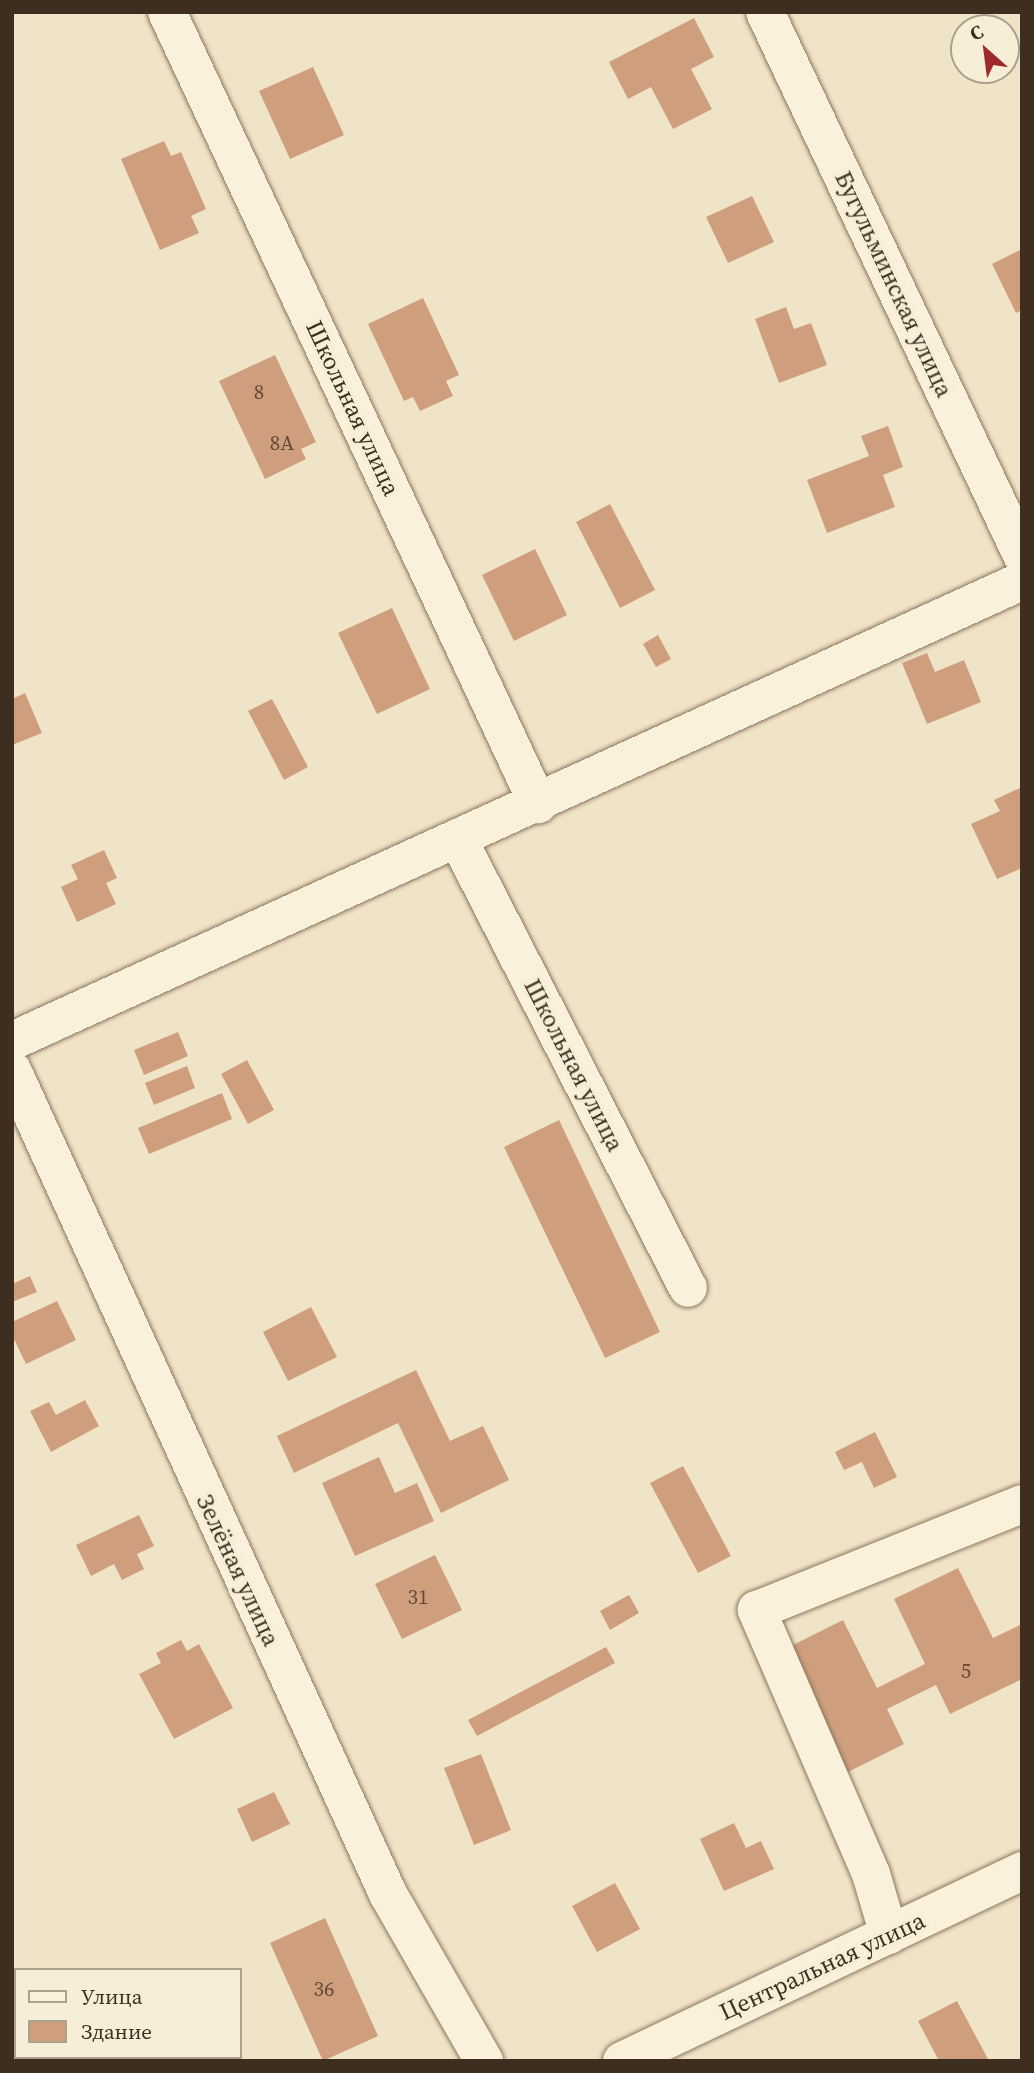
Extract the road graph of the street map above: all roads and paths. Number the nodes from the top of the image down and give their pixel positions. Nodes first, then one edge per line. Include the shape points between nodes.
1 (167, 12) edge
2 (765, 12) edge
3 (1022, 555) edge
4 (1022, 581) edge
5 (538, 804) junction
6 (459, 841) junction
7 (12, 1041) edge
8 (12, 1070) edge
9 (688, 1288) dead end
10 (1022, 1504) edge
11 (1022, 1871) edge
12 (889, 1935) junction
13 (484, 2061) edge
14 (622, 2061) edge

1 - 5 street, Школьная улица
2 - 3 street, Бугульминская улица
4 - 5 street
5 - 6 street
6 - 7 street
6 - 9 street, Школьная улица
8 - 13 street, Зелёная улица via 387,1894
10 - 12 street via 757,1610 871,1874
11 - 12 street, Центральная улица
12 - 14 street, Центральная улица

